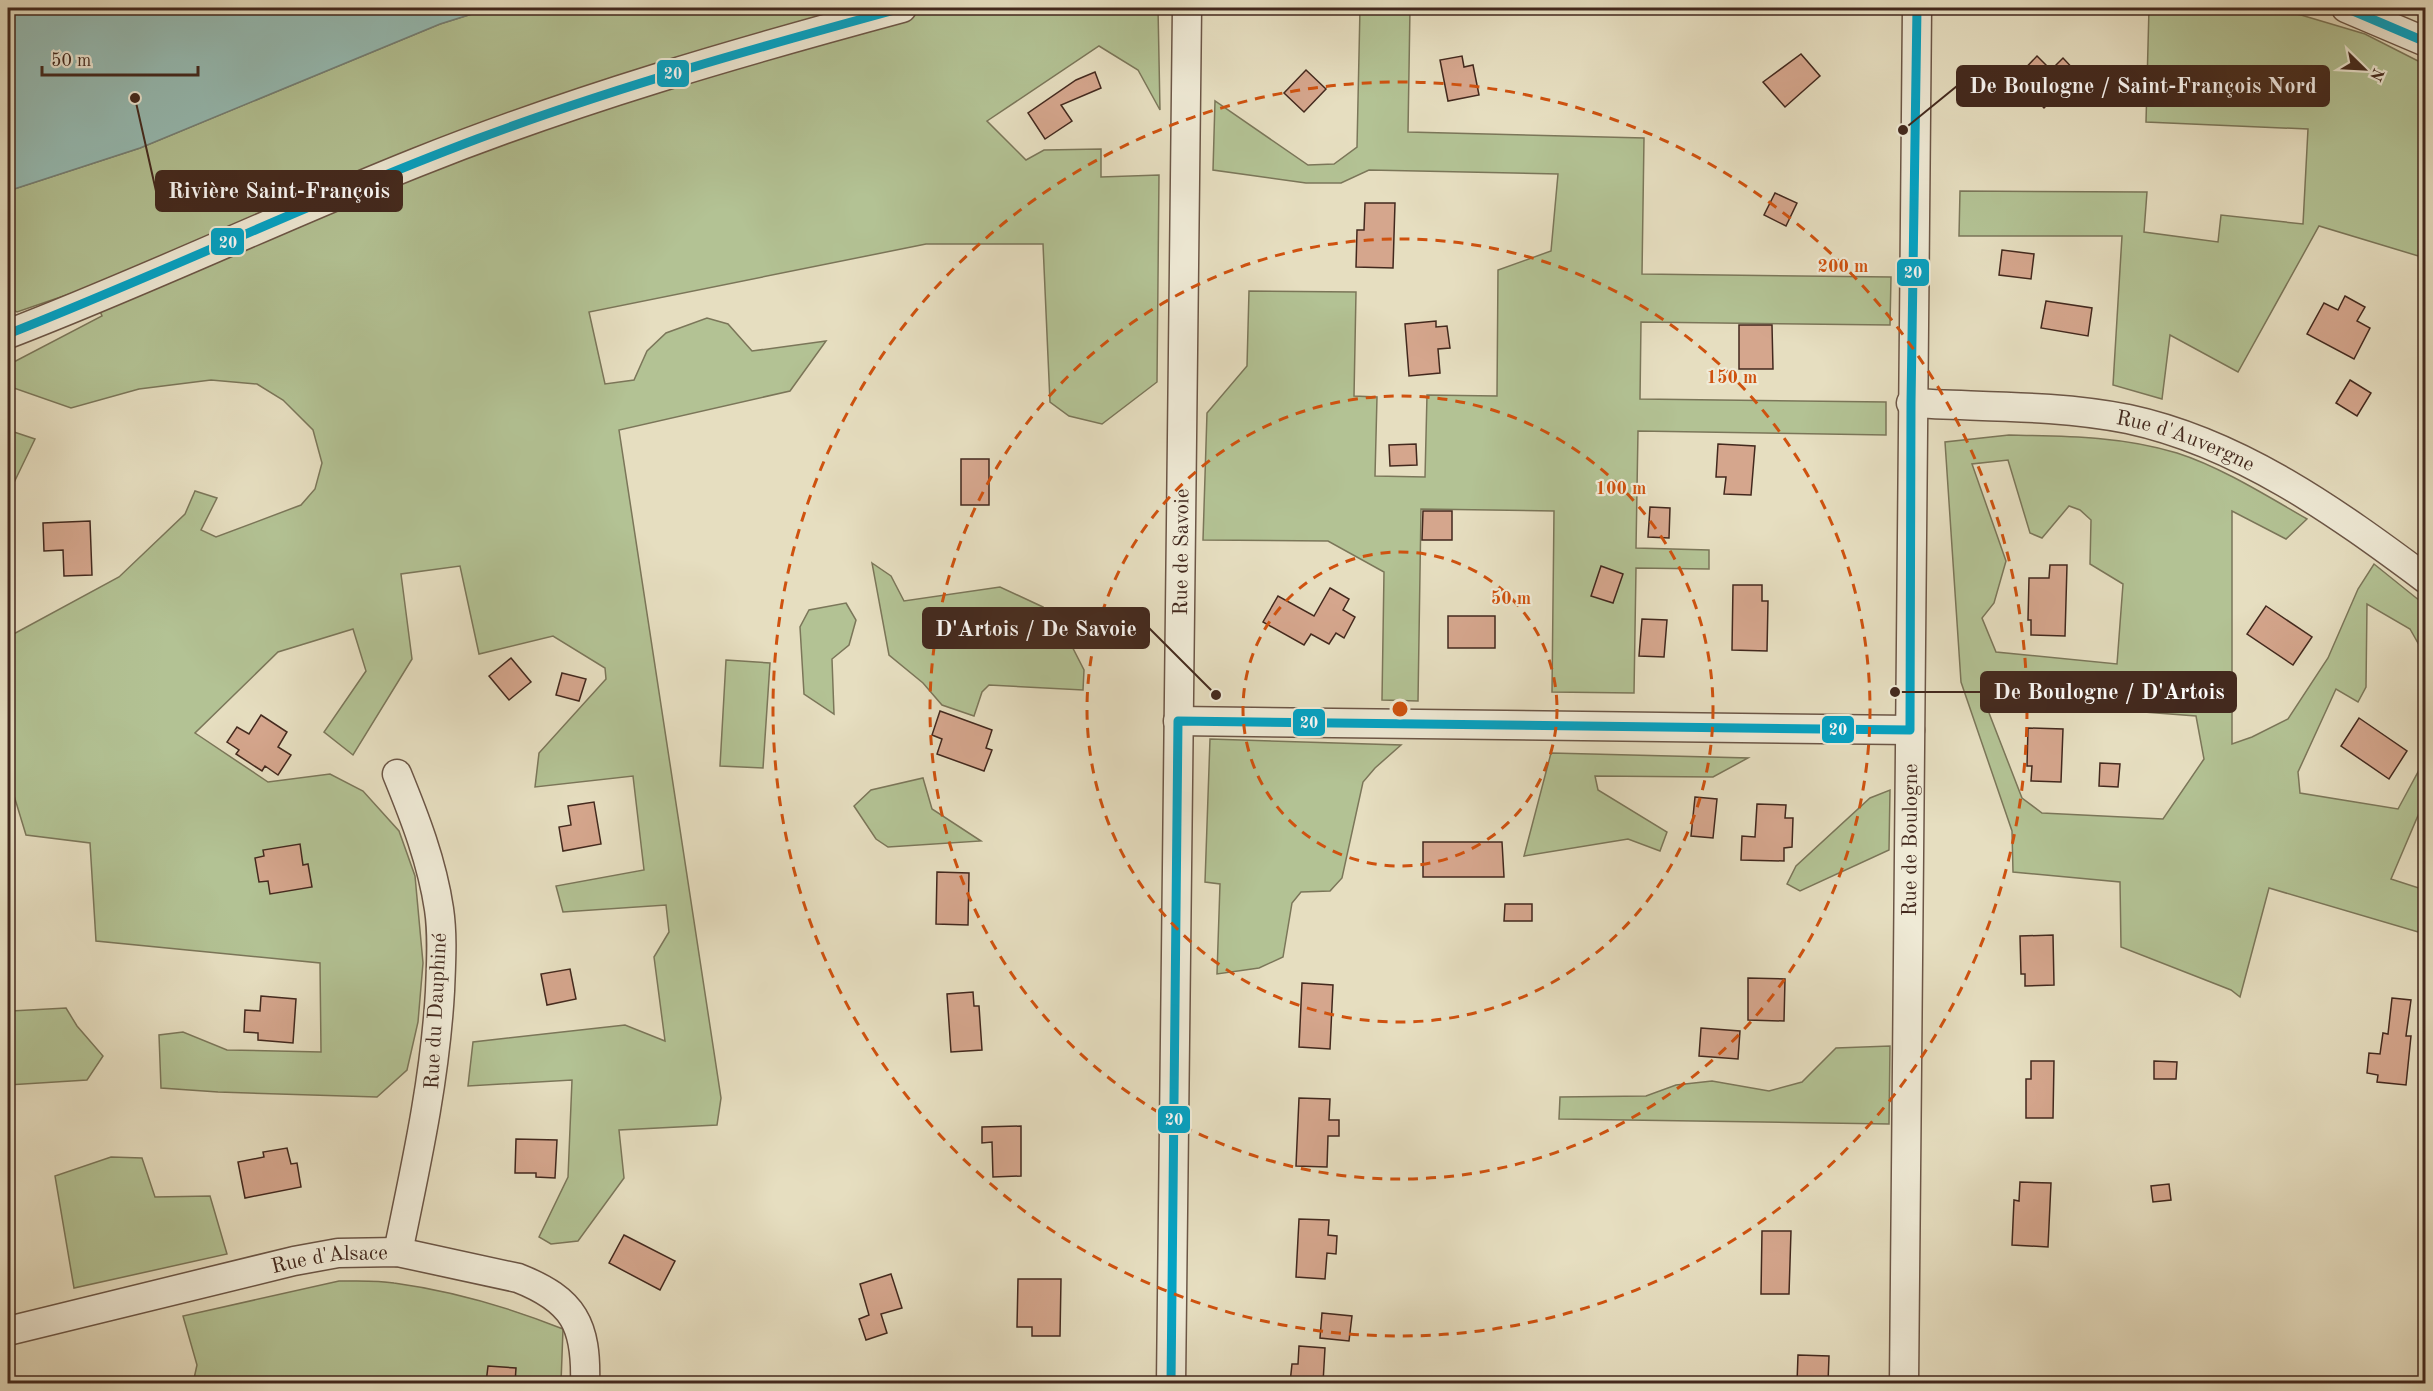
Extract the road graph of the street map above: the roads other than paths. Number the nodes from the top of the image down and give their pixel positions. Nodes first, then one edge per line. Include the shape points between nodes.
1 (902, 8) edge
2 (1187, 8) edge
3 (1917, 8) edge
4 (2346, 8) edge
5 (2426, 42) edge
6 (8, 334) edge
7 (1911, 403) junction
8 (2426, 579) edge
9 (1178, 721) junction
10 (1910, 730) junction
11 (397, 774) dead end
12 (398, 1252) junction
13 (8, 1331) edge
14 (585, 1383) edge
15 (1171, 1383) edge
16 (1904, 1383) edge

1 - 6 street via 698,65 541,116 420,161
2 - 9 street, Rue de Savoie
3 - 7 street, Rue de Boulogne
4 - 5 street
7 - 8 street, Rue d'Auvergne via 2085,412 2185,435 2272,476 2319,504
7 - 10 street, Rue de Boulogne
9 - 10 street
9 - 15 street, Rue de Savoie
10 - 16 street, Rue de Boulogne
11 - 12 street, Rue du Dauphiné via 434,878 441,955 428,1111
12 - 13 street, Rue d'Alsace via 338,1253 294,1261
12 - 14 street, Rue d'Alsace via 518,1278 555,1298 568,1310 584,1339

